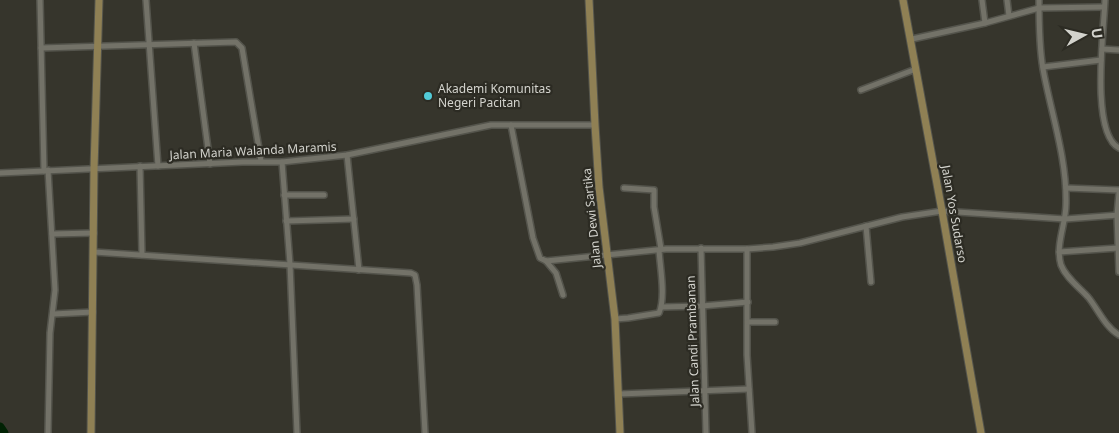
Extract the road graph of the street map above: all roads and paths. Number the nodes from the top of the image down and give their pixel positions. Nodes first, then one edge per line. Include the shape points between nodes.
1 (40, 0) edge
2 (99, 0) edge
3 (146, 0) edge
4 (589, 0) edge
5 (903, 0) edge
6 (982, 0) edge
7 (1007, 0) edge
8 (1039, 0) edge
9 (1055, 0) edge
10 (1105, 0) edge
11 (1056, 7) junction
12 (1104, 7) junction
13 (1039, 8) junction
14 (1008, 16) junction
15 (985, 22) junction
16 (912, 39) junction
17 (194, 43) junction
18 (149, 44) junction
19 (98, 45) junction
20 (41, 48) junction
21 (1102, 49) junction
22 (1119, 50) edge
23 (1101, 60) junction
24 (1042, 67) junction
25 (916, 70) junction
26 (862, 90) dead end
27 (511, 125) junction
28 (594, 125) junction
29 (1119, 148) edge
30 (347, 155) junction
31 (262, 161) junction
32 (282, 162) junction
33 (210, 164) junction
34 (140, 166) junction
35 (158, 166) junction
36 (94, 169) junction
37 (46, 170) junction
38 (0, 173) edge
39 (624, 188) dead end
40 (1066, 188) junction
41 (1119, 191) edge
42 (284, 195) junction
43 (324, 195) dead end
44 (942, 211) junction
45 (1118, 215) edge
46 (1065, 218) junction
47 (354, 219) junction
48 (286, 221) junction
49 (866, 226) junction
50 (94, 233) junction
51 (52, 234) junction
52 (701, 248) junction
53 (1118, 248) junction
54 (747, 249) junction
55 (660, 250) junction
56 (94, 252) junction
57 (1059, 252) junction
58 (607, 254) junction
59 (142, 255) junction
60 (546, 260) junction
61 (290, 264) junction
62 (360, 270) junction
63 (1119, 272) edge
64 (871, 282) dead end
65 (563, 295) dead end
66 (748, 302) junction
67 (702, 306) junction
68 (662, 307) junction
69 (93, 312) junction
70 (53, 314) junction
71 (615, 319) junction
72 (748, 322) junction
73 (775, 322) dead end
74 (1119, 335) edge
75 (749, 388) junction
76 (704, 390) junction
77 (619, 394) junction
78 (48, 433) edge
79 (91, 433) edge
80 (297, 433) edge
81 (425, 433) edge
82 (620, 433) edge
83 (706, 433) edge
84 (752, 433) edge
85 (981, 433) edge

1 - 20 street
2 - 19 street
3 - 18 street
4 - 28 street, Jalan Dewi Sartika
5 - 16 street, Jalan Yos Sudarso
6 - 15 street
7 - 14 street
8 - 13 street
9 - 11 street
10 - 12 street
11 - 12 street
11 - 13 street
12 - 21 street
13 - 14 street
13 - 24 street
14 - 15 street
15 - 16 street
16 - 25 street, Jalan Yos Sudarso
17 - 18 street
17 - 31 street via 236,42 242,48
17 - 33 street
18 - 19 street
18 - 35 street
19 - 20 street
19 - 36 street
20 - 37 street
21 - 22 street
21 - 23 street
23 - 24 street
23 - 29 street via 1102,113 1109,135
24 - 40 street
25 - 26 street
25 - 44 street, Jalan Yos Sudarso
27 - 28 street, Jalan Maria Walanda Maramis
27 - 30 street, Jalan Maria Walanda Maramis via 470,128
27 - 60 street via 533,238 540,258
28 - 58 street, Jalan Dewi Sartika
30 - 32 street, Jalan Maria Walanda Maramis
30 - 47 street
31 - 32 street, Jalan Maria Walanda Maramis
31 - 33 street, Jalan Maria Walanda Maramis
32 - 42 street
33 - 35 street, Jalan Maria Walanda Maramis
34 - 35 street, Jalan Maria Walanda Maramis
34 - 36 street, Jalan Maria Walanda Maramis
34 - 59 street
36 - 37 street, Jalan Maria Walanda Maramis
36 - 50 street
37 - 38 street, Jalan Maria Walanda Maramis
37 - 51 street
39 - 55 street via 654,190
40 - 41 street
40 - 46 street
41 - 45 street
42 - 43 street
42 - 48 street
44 - 46 street
44 - 49 street
44 - 85 street, Jalan Yos Sudarso
45 - 46 street
45 - 53 street
46 - 57 street
47 - 48 street
47 - 62 street
48 - 61 street
49 - 54 street via 800,243
49 - 64 street
50 - 51 street
50 - 56 street
51 - 70 street
52 - 54 street
52 - 55 street
52 - 67 street, Jalan Candi Prambanan
53 - 57 street
53 - 63 street
54 - 66 street
55 - 58 street
55 - 68 street
56 - 59 street
56 - 69 street
57 - 74 street via 1067,276 1108,327
58 - 60 street
58 - 71 street, Jalan Dewi Sartika
59 - 61 street
60 - 65 street via 556,273
61 - 62 street
61 - 80 street
62 - 81 street via 415,275
66 - 67 street
66 - 72 street
67 - 68 street
67 - 76 street, Jalan Candi Prambanan
68 - 71 street via 659,313 652,315
69 - 70 street
69 - 79 street
70 - 78 street
71 - 77 street, Jalan Dewi Sartika
72 - 73 street
72 - 75 street
75 - 76 street
75 - 84 street
76 - 77 street
76 - 83 street, Jalan Candi Prambanan
77 - 82 street, Jalan Dewi Sartika

